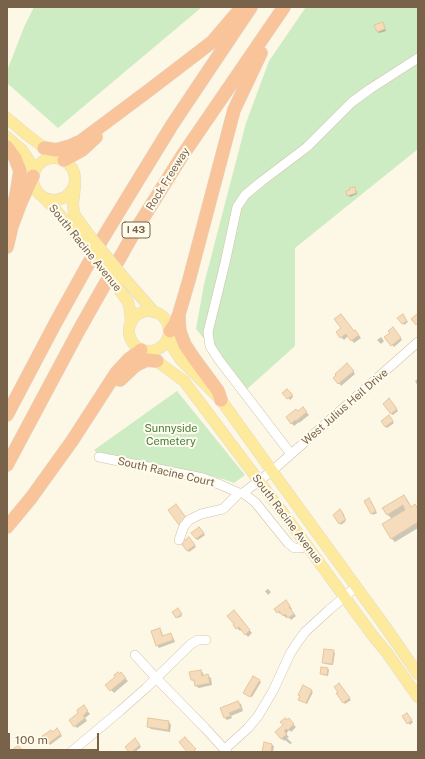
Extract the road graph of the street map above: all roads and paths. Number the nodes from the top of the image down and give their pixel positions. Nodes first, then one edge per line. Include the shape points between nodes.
1 (242, 7) edge
2 (251, 7) edge
3 (284, 7) edge
4 (288, 7) edge
5 (418, 58) edge
6 (148, 91) junction
7 (7, 118) edge
8 (7, 137) edge
9 (7, 147) edge
10 (44, 148) junction
11 (61, 159) junction
12 (33, 175) junction
13 (75, 181) junction
14 (43, 197) junction
15 (7, 228) edge
16 (87, 239) junction
17 (7, 247) edge
18 (154, 312) junction
19 (179, 314) junction
20 (131, 323) junction
21 (169, 334) junction
22 (418, 342) edge
23 (142, 350) junction
24 (157, 361) junction
25 (221, 400) junction
26 (7, 415) edge
27 (72, 441) junction
28 (291, 454) junction
29 (99, 457) dead end
30 (7, 465) edge
31 (272, 471) junction
32 (259, 481) junction
33 (241, 493) junction
34 (7, 527) edge
35 (179, 540) dead end
36 (307, 545) junction
37 (356, 587) junction
38 (344, 597) junction
39 (206, 640) dead end
40 (134, 655) dead end
41 (418, 674) edge
42 (156, 678) junction
43 (418, 697) edge
44 (226, 750) edge
45 (71, 752) edge

1 - 6 highway via 212,42
2 - 26 highway, I 43 via 101,241
3 - 30 highway, Rock Freeway / I 43 via 182,156 135,231
4 - 19 highway via 259,57 234,110
5 - 28 street via 352,102 307,147 245,195 237,207 208,332 210,346
6 - 10 highway via 80,141 56,150
6 - 11 highway via 82,150
7 - 10 main road
8 - 12 main road via 22,150 30,162
9 - 15 highway via 20,171
10 - 11 main road
11 - 12 main road via 44,160
11 - 13 main road via 69,164
12 - 14 main road via 35,188
12 - 17 highway via 12,226
13 - 14 main road via 73,188 64,198 50,200
13 - 16 main road, South Racine Avenue via 74,214
14 - 16 main road, South Racine Avenue
16 - 18 main road, South Racine Avenue, bridge
16 - 20 main road, South Racine Avenue, bridge via 128,302
18 - 20 main road via 141,313
18 - 21 main road via 165,319
19 - 21 highway
19 - 25 highway via 180,332 185,345 218,391
20 - 23 main road via 131,341
21 - 23 main road via 160,349 150,352
21 - 25 main road, South Racine Avenue via 173,348 181,360
22 - 28 street, West Julius Heil Drive
23 - 24 main road, South Racine Avenue
23 - 27 highway via 116,373
24 - 27 highway via 147,360 136,365 121,379
24 - 32 main road, South Racine Avenue via 184,381
25 - 31 main road, South Racine Avenue
27 - 34 highway
28 - 31 street, West Julius Heil Drive
29 - 33 street, South Racine Court via 203,478
31 - 32 street
31 - 37 main road, South Racine Avenue
32 - 33 street
32 - 36 main road, South Racine Avenue
33 - 35 street via 223,509 188,520
33 - 36 street, South Racine Court via 255,502 294,548
36 - 38 main road, South Racine Avenue
37 - 38 street
37 - 41 main road, South Racine Avenue
38 - 43 main road, South Racine Avenue
38 - 44 street via 317,620 297,642 265,705 248,728
39 - 42 street via 198,640 191,644
40 - 42 street
42 - 44 street
42 - 45 street

